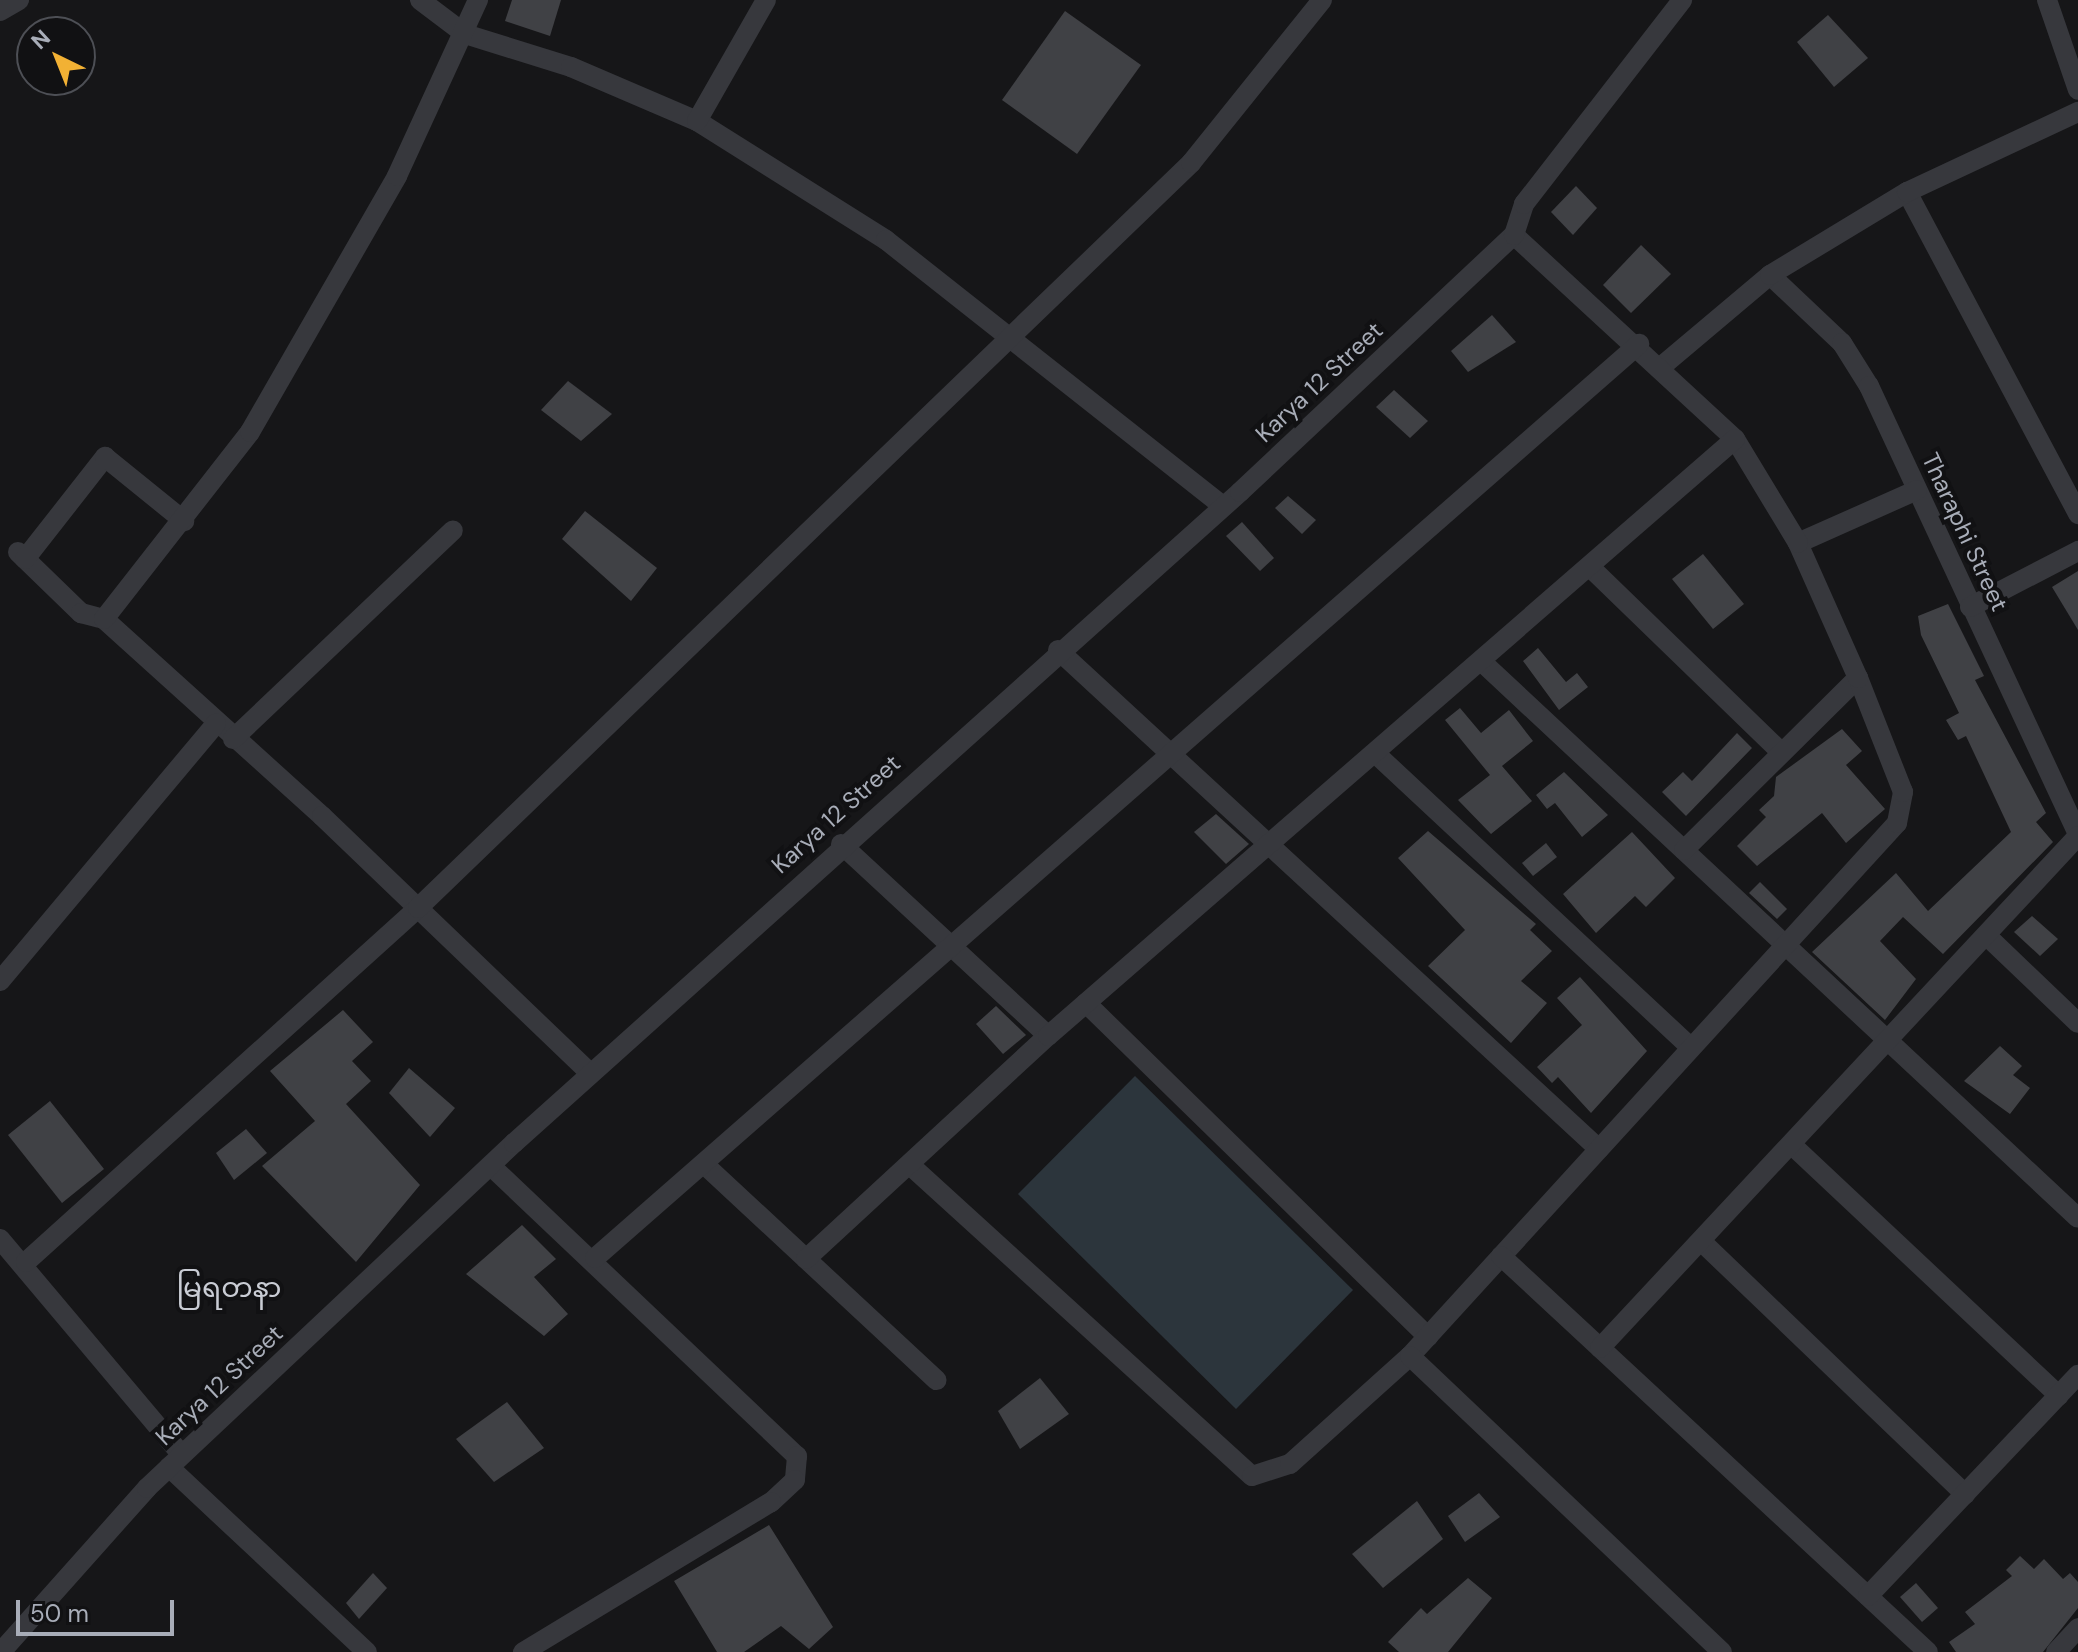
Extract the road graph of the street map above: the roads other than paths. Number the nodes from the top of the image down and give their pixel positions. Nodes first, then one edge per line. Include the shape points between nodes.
1 (19, 0) edge
2 (420, 0) edge
3 (478, 0) edge
4 (766, 0) edge
5 (1322, 0) edge
6 (1682, 0) edge
7 (2047, 0) edge
8 (0, 11) edge
9 (465, 34) junction
10 (2078, 90) edge
11 (2078, 112) edge
12 (697, 121) junction
13 (1907, 192) junction
14 (1514, 235) junction
15 (1770, 275) junction
16 (1008, 338) junction
17 (1639, 344) junction
18 (1662, 366) junction
19 (1735, 439) junction
20 (1917, 490) junction
21 (1223, 506) junction
22 (2078, 514) edge
23 (184, 521) junction
24 (453, 530) dead end
25 (1798, 543) junction
26 (2078, 551) edge
27 (1591, 568) junction
28 (1970, 607) junction
29 (104, 619) junction
30 (1058, 650) junction
31 (1481, 661) junction
32 (1858, 678) junction
33 (216, 724) junction
34 (233, 739) junction
35 (1780, 751) junction
36 (1166, 752) junction
37 (1375, 753) junction
38 (2078, 835) edge
39 (841, 844) junction
40 (1266, 847) junction
41 (1684, 850) junction
42 (418, 908) junction
43 (1988, 937) junction
44 (1786, 944) junction
45 (951, 946) junction
46 (0, 981) edge
47 (1086, 1003) junction
48 (2078, 1023) edge
49 (1048, 1036) junction
50 (1890, 1041) junction
51 (1691, 1048) junction
52 (590, 1073) junction
53 (1792, 1145) junction
54 (1599, 1149) junction
55 (705, 1165) junction
56 (910, 1165) junction
57 (491, 1166) junction
58 (2078, 1218) edge
59 (0, 1239) edge
60 (1701, 1241) junction
61 (1501, 1256) junction
62 (595, 1258) junction
63 (806, 1259) junction
64 (26, 1262) junction
65 (1428, 1337) junction
66 (1600, 1348) junction
67 (1410, 1356) junction
68 (2078, 1375) edge
69 (936, 1380) dead end
70 (2059, 1396) junction
71 (175, 1461) junction
72 (1965, 1494) junction
73 (1868, 1596) junction
74 (2078, 1628) edge
75 (1, 1652) edge
76 (367, 1652) edge
77 (523, 1652) edge
78 (1722, 1652) edge
79 (1928, 1652) edge
80 (2056, 1652) edge

1 - 8 street
2 - 9 street
3 - 9 street
4 - 12 street
5 - 16 street via 1191,163
6 - 14 street, Karya 12 Street via 1524,204
7 - 10 street
9 - 12 street via 571,67
9 - 23 street via 397,176 284,377
11 - 13 street
12 - 16 street via 886,240
13 - 15 street
13 - 22 street
14 - 17 street
14 - 21 street, Karya 12 Street
15 - 18 street
15 - 20 street, Tharaphi Street via 1842,343
16 - 21 street
16 - 42 street
17 - 18 street
17 - 36 street
18 - 19 street
19 - 25 street
19 - 27 street
20 - 25 street
20 - 28 street, Tharaphi Street
21 - 30 street, Karya 12 Street
23 - 29 street
23 - 29 street via 105,457 22,556 81,613
24 - 34 street
25 - 32 street
26 - 28 street
27 - 31 street
27 - 35 street
28 - 38 street, Tharaphi Street
29 - 33 street
30 - 36 street
30 - 39 street, Karya 12 Street
31 - 37 street
31 - 41 street
32 - 35 street
32 - 44 street via 1903,792 1897,823
33 - 34 street
33 - 46 street
34 - 42 street
35 - 41 street
36 - 40 street
36 - 45 street
37 - 40 street
37 - 51 street
38 - 43 street
39 - 45 street
39 - 52 street, Karya 12 Street
40 - 47 street
40 - 54 street
41 - 44 street
42 - 52 street
42 - 64 street
43 - 48 street
43 - 50 street
44 - 50 street
44 - 51 street
45 - 49 street
45 - 55 street
47 - 49 street
47 - 65 street
49 - 56 street
50 - 53 street
50 - 58 street
51 - 54 street
52 - 57 street, Karya 12 Street
53 - 60 street
53 - 70 street
54 - 61 street
55 - 62 street
55 - 63 street
56 - 63 street
56 - 67 street via 1252,1476 1290,1464
57 - 62 street
57 - 71 street, Karya 12 Street
59 - 64 street
60 - 66 street
60 - 72 street
61 - 65 street
61 - 66 street
62 - 77 street via 782,1436 797,1456 795,1480
63 - 69 street
64 - 71 street
65 - 67 street
66 - 73 street
67 - 78 street
68 - 70 street
70 - 72 street
71 - 75 street, Karya 12 Street
71 - 76 street
72 - 73 street
73 - 79 street
74 - 80 street

